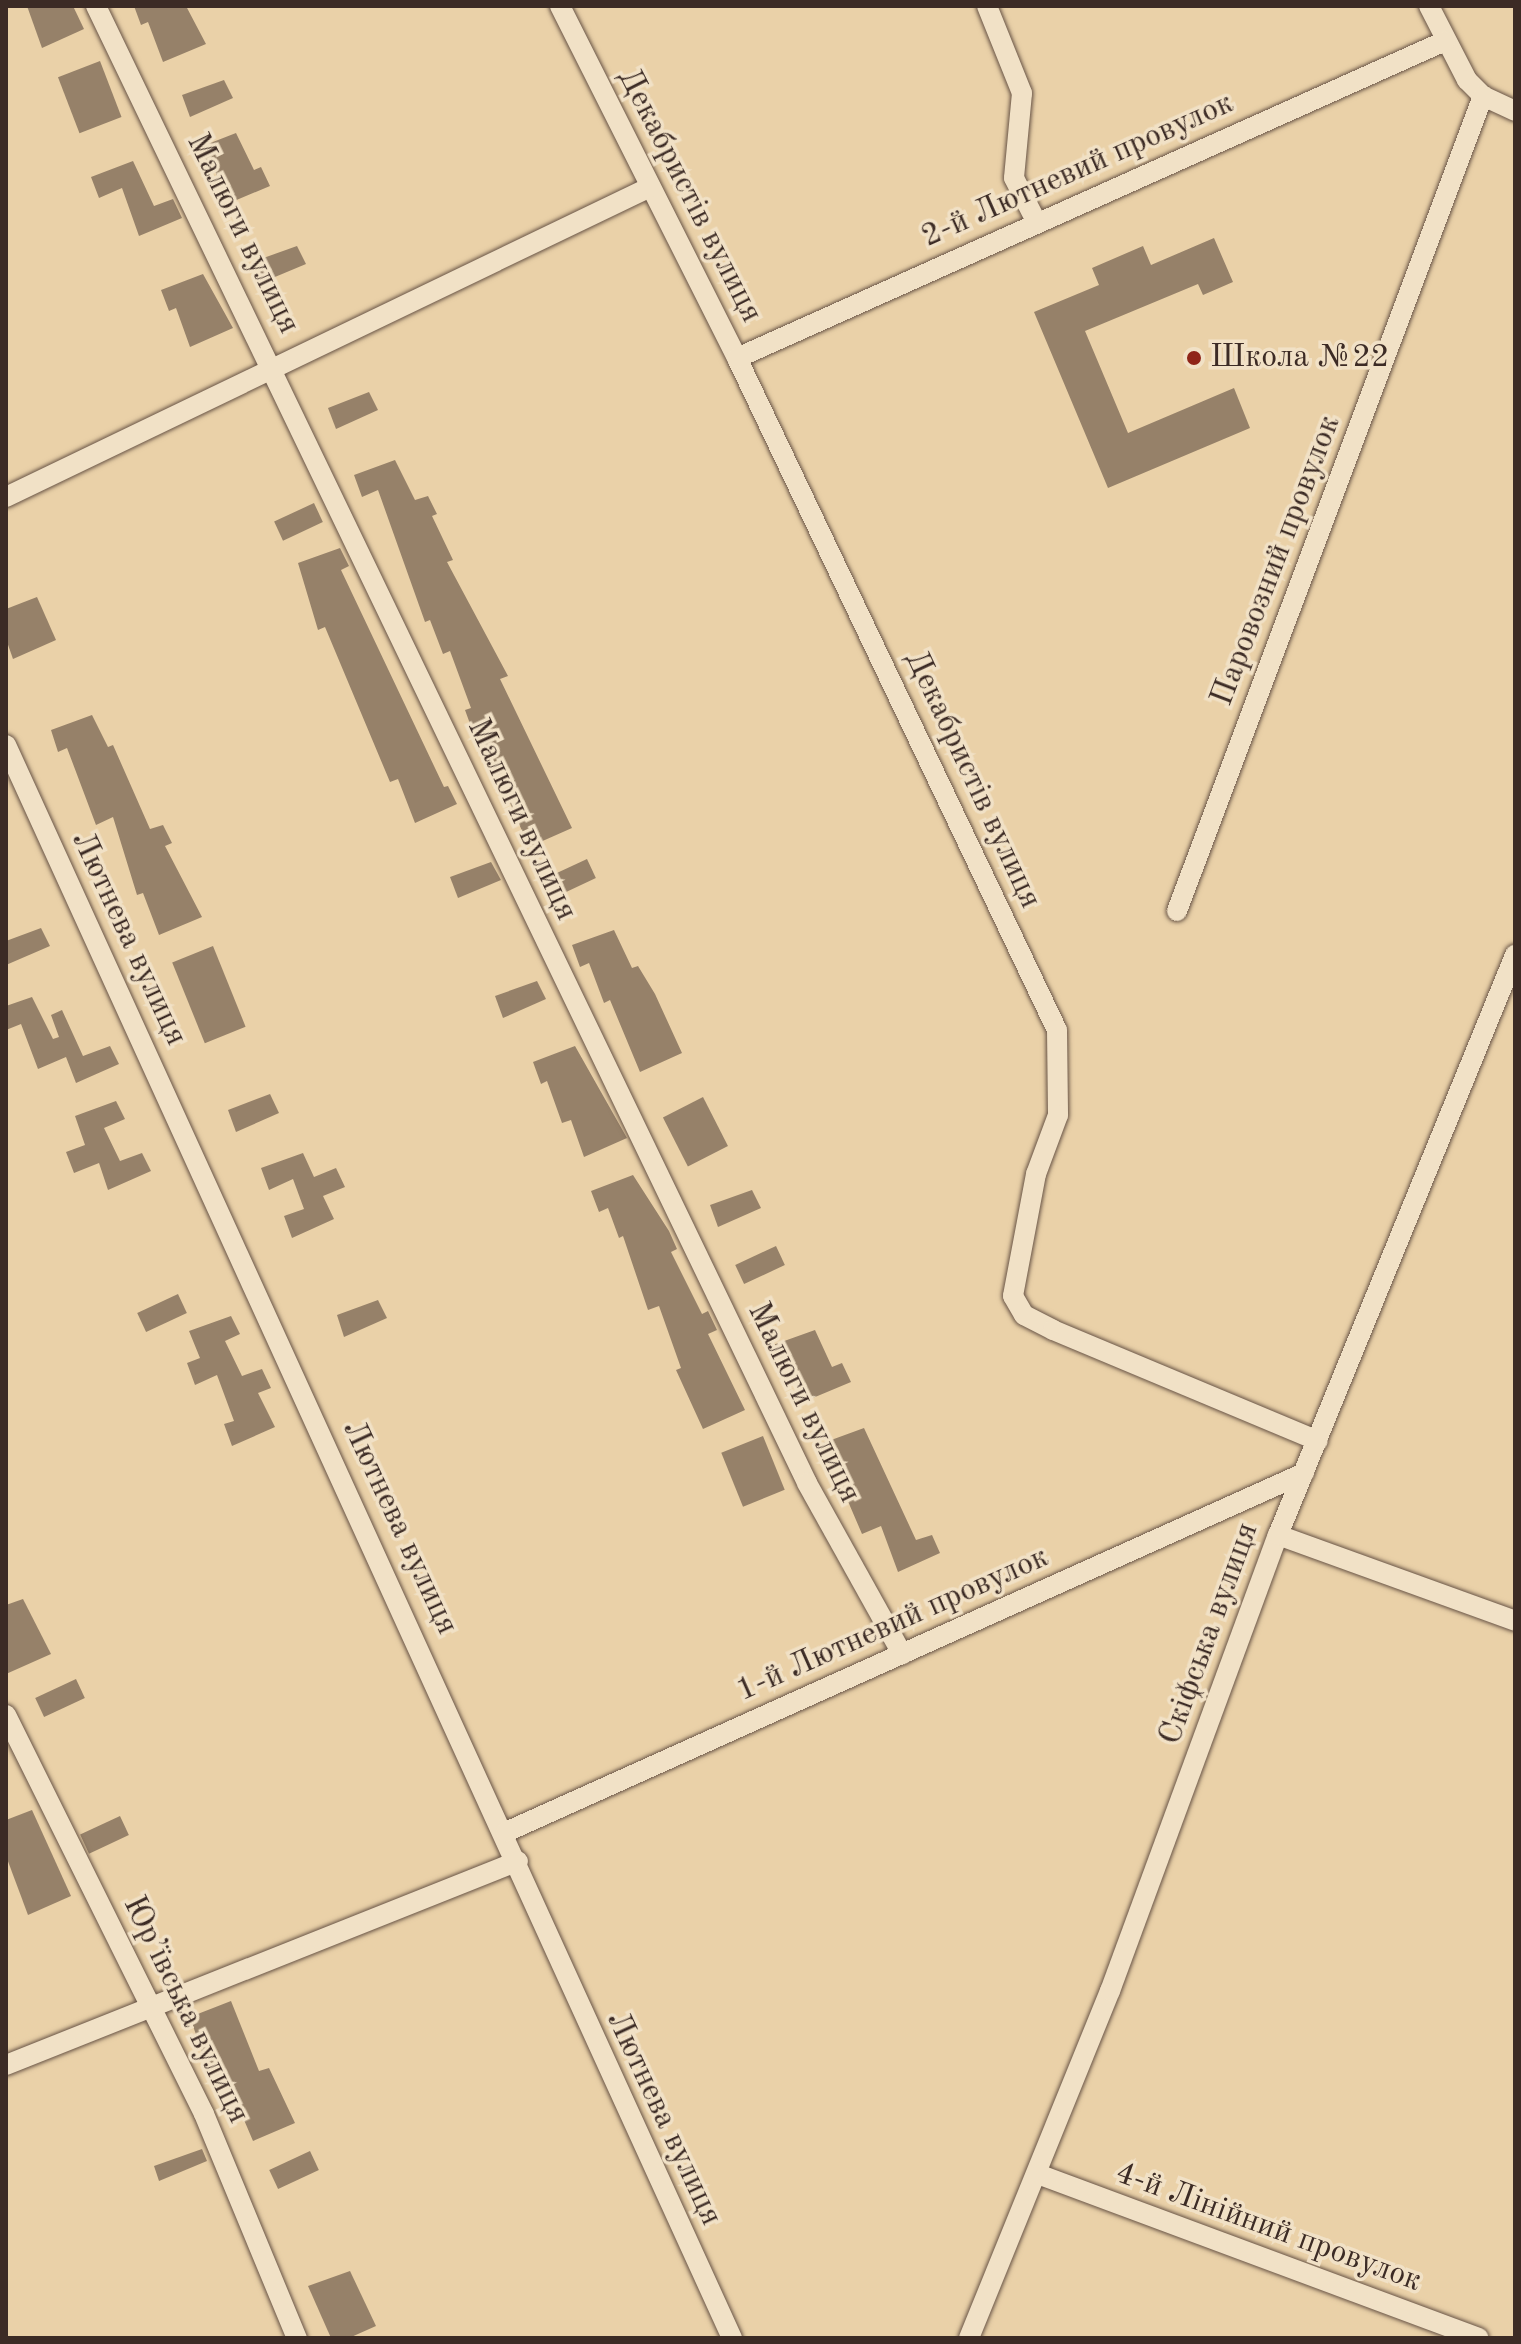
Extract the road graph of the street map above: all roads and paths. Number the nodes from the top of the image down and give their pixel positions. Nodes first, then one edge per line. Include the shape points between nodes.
1 (96, 6) edge
2 (560, 6) edge
3 (987, 6) edge
4 (1429, 6) edge
5 (1445, 41) junction
6 (1483, 96) junction
7 (1515, 111) edge
8 (650, 187) junction
9 (1036, 221) junction
10 (737, 358) junction
11 (274, 368) junction
12 (6, 497) edge
13 (6, 745) edge
14 (1177, 911) dead end
15 (1515, 955) edge
16 (1318, 1441) junction
17 (1304, 1473) junction
18 (1278, 1535) junction
19 (1515, 1621) edge
20 (902, 1654) junction
21 (6, 1715) edge
22 (506, 1832) junction
23 (518, 1861) junction
24 (151, 2005) junction
25 (6, 2065) edge
26 (1038, 2174) junction
27 (297, 2338) edge
28 (732, 2338) edge
29 (969, 2338) edge
30 (1478, 2338) edge

1 - 11 street, Малюги вулиця
2 - 8 street, Декабристів вулиця
3 - 9 street via 1022,93 1014,178
4 - 5 street
5 - 6 street via 1467,80
5 - 9 street, 2-й Лютневий провулок
6 - 7 street
6 - 14 street, Паровозний провулок
8 - 10 street, Декабристів вулиця
8 - 11 street
9 - 10 street, 2-й Лютневий провулок
10 - 16 street, Декабристів вулиця via 1057,1030 1058,1115 1036,1174 1013,1296 1024,1315 1053,1330
11 - 12 street
11 - 20 street, Малюги вулиця via 807,1483
13 - 22 street, Лютнева вулиця
15 - 16 street, Скіфська вулиця
16 - 17 street, Скіфська вулиця
17 - 18 street, Скіфська вулиця
17 - 20 street, 1-й Лютневий провулок
18 - 19 street
18 - 26 street, Скіфська вулиця
20 - 22 street, 1-й Лютневий провулок
21 - 24 street, Юр’ївська вулиця
22 - 23 street, Лютнева вулиця
23 - 24 street
23 - 28 street, Лютнева вулиця via 564,1977
24 - 25 street
24 - 27 street, Юр’ївська вулиця via 204,2114
26 - 29 street, Скіфська вулиця
26 - 30 street, 4-й Лінійний провулок

